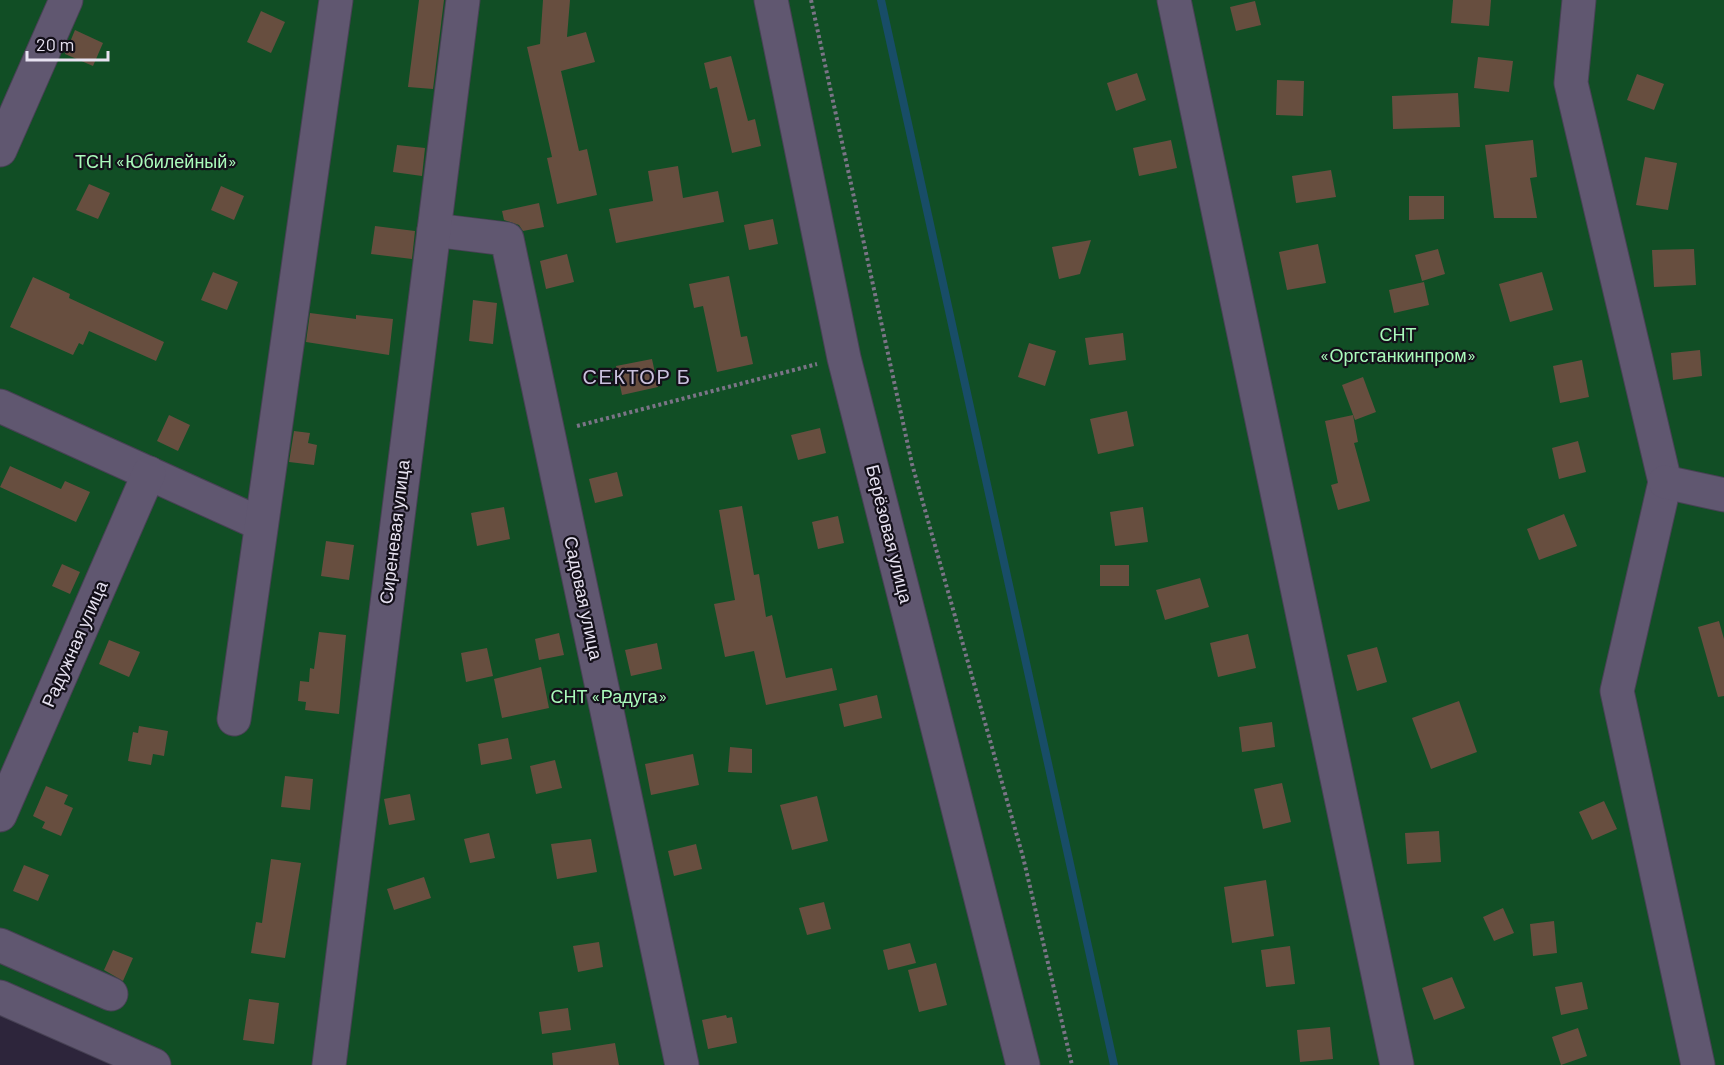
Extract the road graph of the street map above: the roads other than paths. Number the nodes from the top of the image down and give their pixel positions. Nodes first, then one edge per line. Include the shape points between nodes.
1 (66, 0) edge
2 (463, 0) edge
3 (771, 0) edge
4 (1174, 0) edge
5 (1580, 0) edge
6 (333, 2) edge
7 (0, 150) edge
8 (434, 230) junction
9 (0, 406) edge
10 (149, 473) junction
11 (1665, 482) junction
12 (1724, 495) edge
13 (261, 524) junction
14 (234, 719) dead end
15 (0, 815) edge
16 (0, 945) edge
17 (111, 994) dead end
18 (0, 997) edge
19 (154, 1065) edge
20 (329, 1065) edge
21 (682, 1065) edge
22 (1023, 1065) edge
23 (1396, 1065) edge
24 (1698, 1065) edge

1 - 7 street
2 - 8 street, Сиреневая улица
3 - 22 street, Берёзовая улица via 844,357
4 - 23 street
5 - 11 street via 1571,83
6 - 13 street
8 - 20 street, Сиреневая улица
8 - 21 street, Садовая улица via 507,239
9 - 10 street
10 - 13 street
10 - 15 street, Радужная улица
11 - 12 street
11 - 24 street via 1617,692
13 - 14 street
16 - 17 street
18 - 19 street

